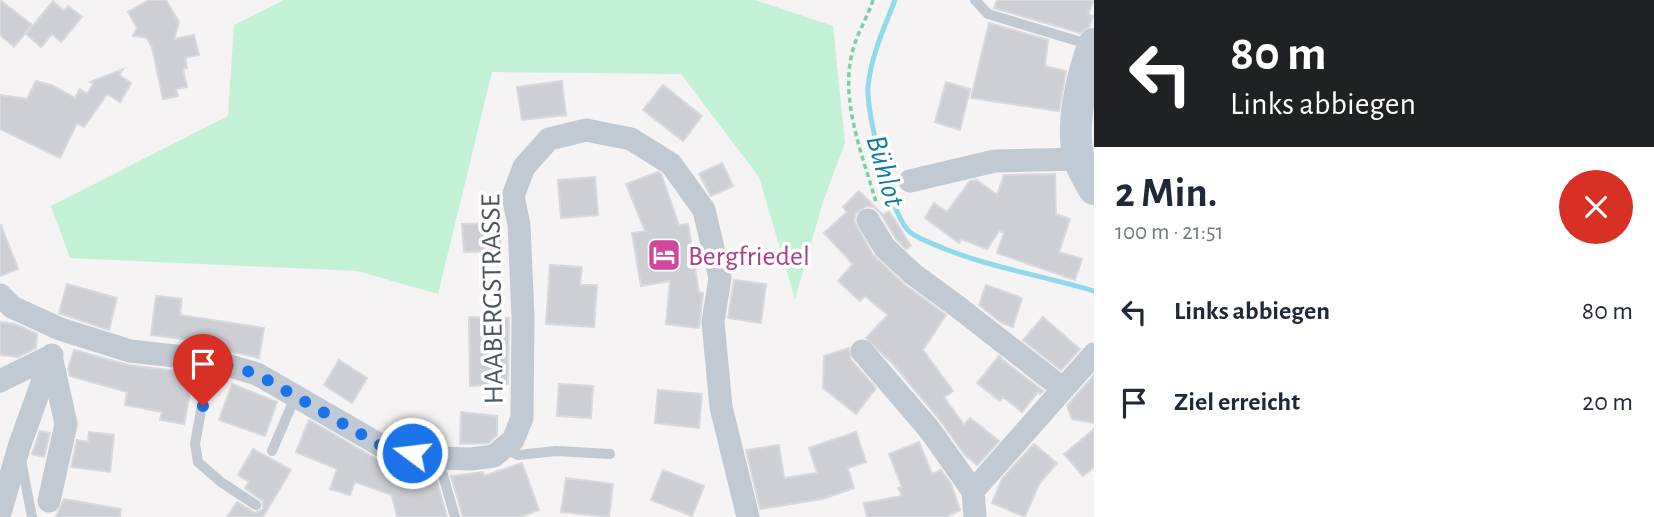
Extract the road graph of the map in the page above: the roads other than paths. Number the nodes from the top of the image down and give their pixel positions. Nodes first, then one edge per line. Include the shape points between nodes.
1 (975, 0) edge
2 (1093, 45) edge
3 (1079, 159) junction
4 (911, 181) dead end
5 (1094, 189) edge
6 (868, 220) road end
7 (4, 303) edge
8 (60, 329) junction
9 (862, 351) dead end
10 (1094, 354) edge
11 (51, 356) junction
12 (210, 360) junction
13 (0, 381) edge
14 (1062, 388) junction
15 (296, 395) junction
16 (19, 447) junction
17 (503, 448) junction
18 (272, 451) dead end
19 (610, 454) dead end
20 (438, 458) junction
21 (973, 491) junction
22 (48, 501) dead end
23 (256, 505) dead end
24 (0, 513) edge
25 (32, 517) edge
26 (455, 517) edge
27 (748, 517) edge
28 (975, 517) edge

1 - 2 lane via 988,13
2 - 3 main road via 1078,111
3 - 4 street via 995,161
3 - 5 main road
6 - 14 street via 885,248 913,274
7 - 8 street
8 - 11 street
8 - 12 street via 130,351
9 - 21 street via 929,429
10 - 14 street
11 - 13 street
11 - 16 street
11 - 22 street via 66,424
12 - 15 street via 257,374
12 - 23 lane via 195,444 198,462
14 - 21 street
15 - 18 lane
15 - 20 street via 387,449
16 - 24 street
16 - 25 lane
17 - 19 lane via 518,455 556,451
17 - 20 street via 494,456
17 - 27 street, HAABERGSTRASSE via 513,440 522,418 522,290 513,196 524,167 549,139 586,130 631,139 671,164 704,210 720,278 713,322 721,407
20 - 26 lane
21 - 28 street

